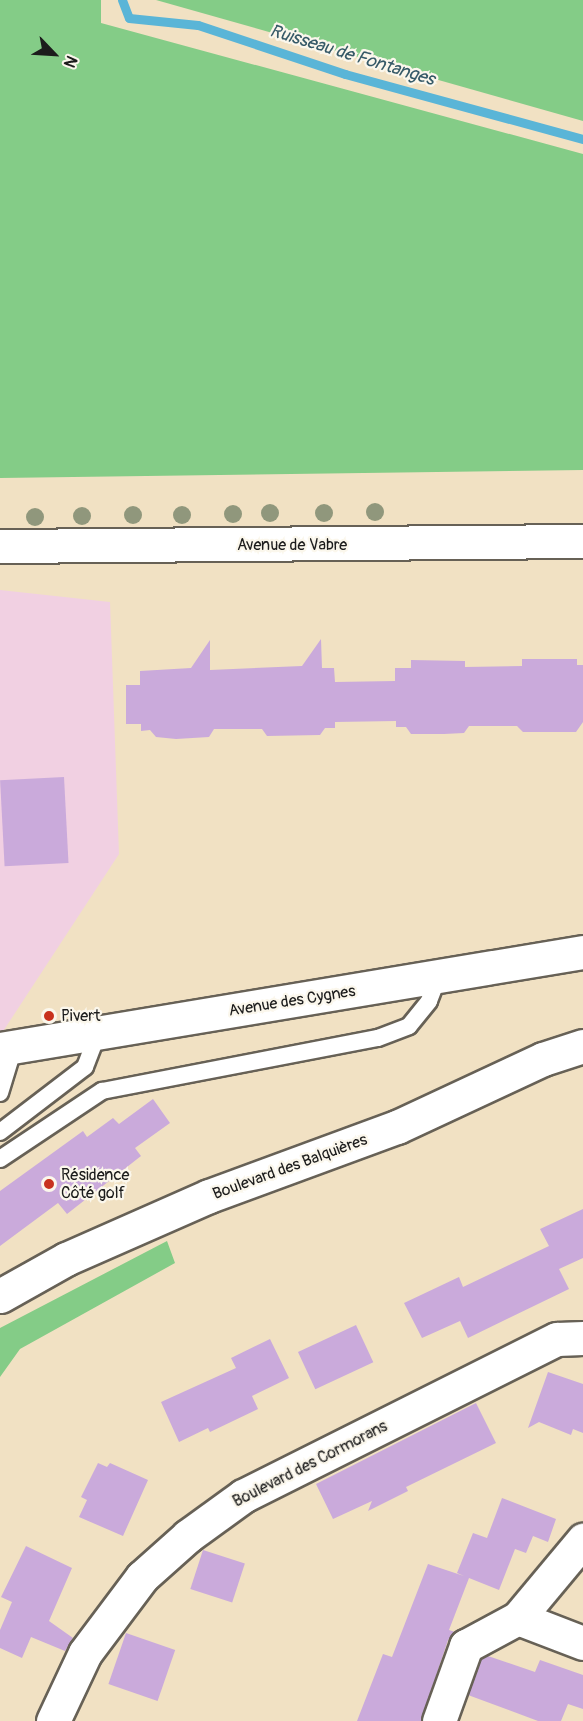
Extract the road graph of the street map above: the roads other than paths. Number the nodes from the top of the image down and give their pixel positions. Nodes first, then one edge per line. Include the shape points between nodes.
1 (583, 541) edge
2 (0, 546) edge
3 (583, 951) edge
4 (438, 977) junction
5 (98, 1033) junction
6 (583, 1046) edge
7 (7, 1048) edge
8 (0, 1093) edge
9 (0, 1132) edge
10 (0, 1159) edge
11 (0, 1296) edge
12 (583, 1338) edge
13 (583, 1540) edge
14 (518, 1618) junction
15 (583, 1643) edge
16 (53, 1721) edge
17 (439, 1721) edge

1 - 2 street, Avenue de Vabre
3 - 4 street, Avenue des Cygnes
4 - 5 street, Avenue des Cygnes
4 - 10 lane via 429,1000 409,1026 378,1038 102,1091
5 - 7 street, Avenue des Cygnes
5 - 9 lane via 85,1067
6 - 11 street, Boulevard des Balquières via 543,1059 397,1127 199,1201 66,1258
7 - 8 lane
12 - 16 street, Boulevard des Cormorans via 557,1339 243,1496 188,1536 142,1577 85,1653
13 - 14 street
14 - 15 street
14 - 17 street via 466,1646

